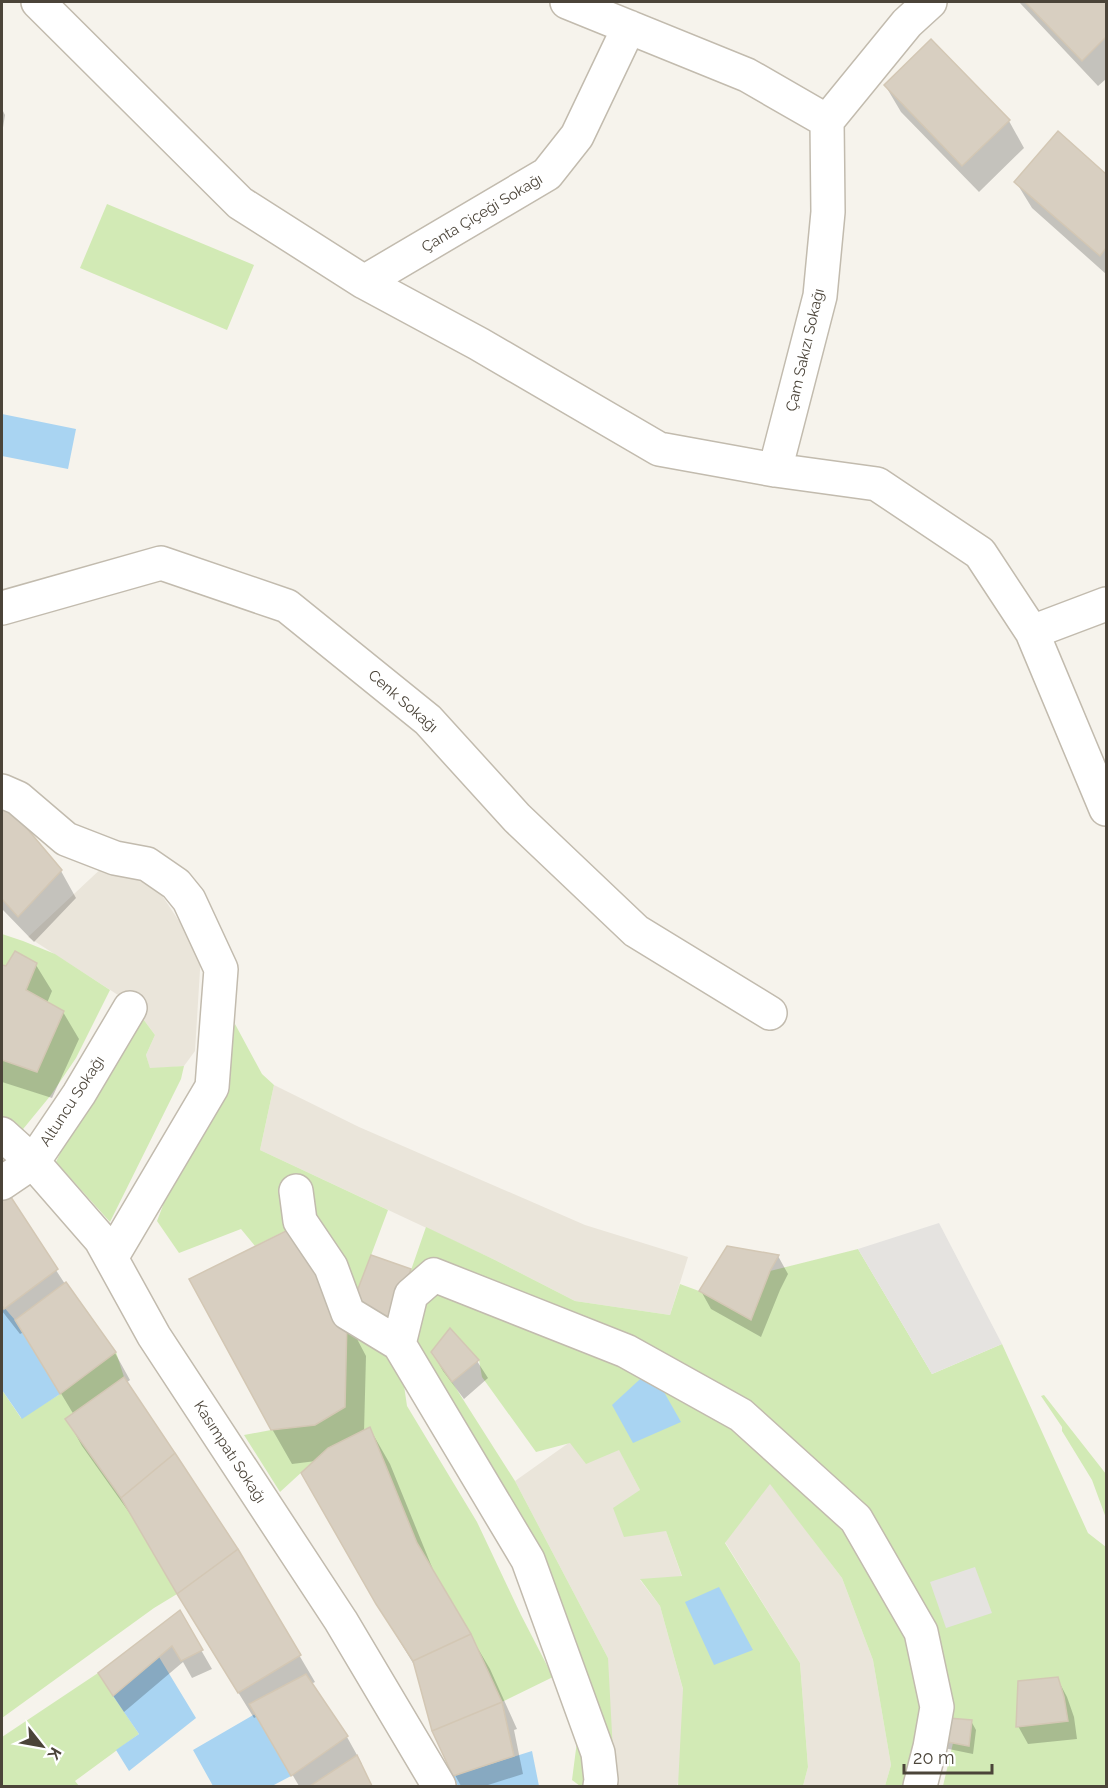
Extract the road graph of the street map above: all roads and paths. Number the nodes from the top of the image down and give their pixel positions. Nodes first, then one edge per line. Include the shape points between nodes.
1 (38, 2) edge
2 (567, 2) edge
3 (919, 4) edge
4 (629, 27) junction
5 (827, 121) junction
6 (364, 282) junction
7 (775, 470) junction
8 (1107, 604) edge
9 (2, 608) edge
10 (1032, 632) junction
11 (2, 791) edge
12 (1107, 809) edge
13 (130, 1008) dead end
14 (770, 1013) dead end
15 (2, 1134) edge
16 (33, 1162) junction
17 (2, 1183) edge
18 (296, 1191) dead end
19 (111, 1258) junction
20 (399, 1344) junction
21 (439, 1786) edge
22 (600, 1786) edge
23 (920, 1786) edge

1 - 6 street via 240,202
2 - 4 street
3 - 5 street
4 - 5 street via 747,75
4 - 6 street, Çanta Çiçeği Sokağı via 577,136 548,174
5 - 7 street, Çam Sakızı Sokağı via 828,212 820,296
6 - 7 street via 659,449
7 - 10 street via 877,484 980,553
8 - 10 street
9 - 14 street, Cenk Sokağı via 161,564 287,606 428,720 517,818 636,931
10 - 12 street
11 - 19 street via 18,798 66,838 115,858 147,864 176,884 189,900 221,969 212,1087
13 - 16 street, Altuncu Sokağı
15 - 16 street, Kasımpatı Sokağı
16 - 17 street, Altuncu Sokağı
16 - 19 street, Kasımpatı Sokağı via 101,1240
18 - 20 street via 300,1221 331,1267 348,1313
19 - 21 street, Kasımpatı Sokağı via 154,1336 341,1621
20 - 22 street via 528,1560 598,1753
20 - 23 street via 411,1295 434,1275 626,1351 741,1415 856,1519 921,1632 937,1707

